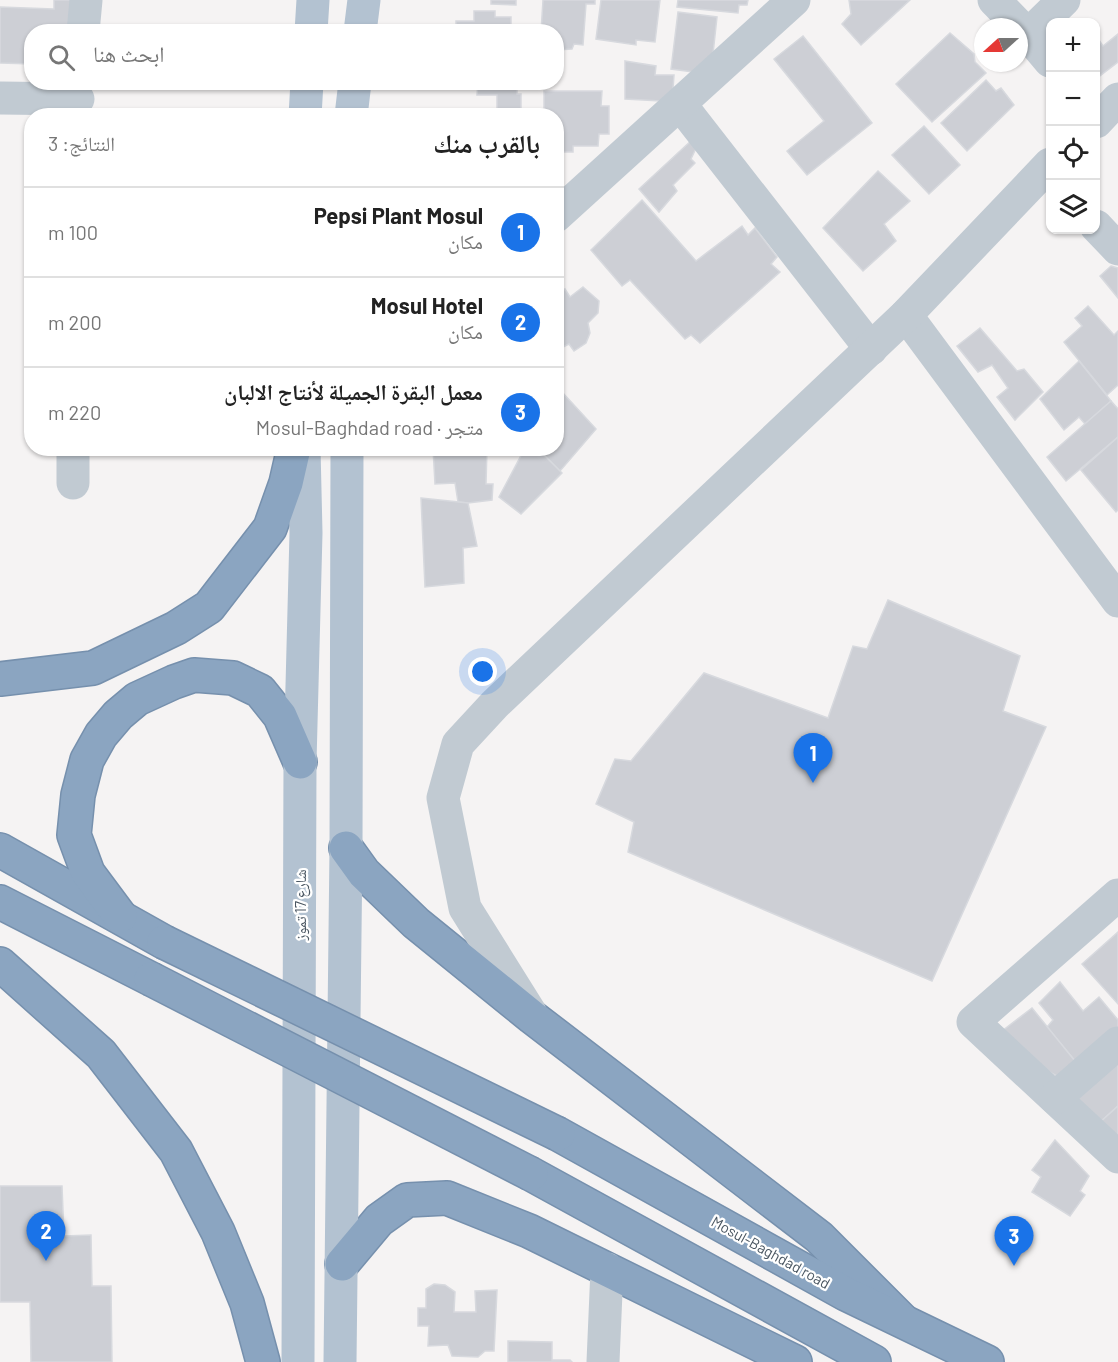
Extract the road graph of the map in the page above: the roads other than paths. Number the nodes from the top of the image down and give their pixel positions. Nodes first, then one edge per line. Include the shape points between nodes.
1 (86, 0) edge
2 (313, 0) edge
3 (363, 0) edge
4 (794, 0) edge
5 (994, 0) edge
6 (1064, 0) edge
7 (1011, 18) edge
8 (84, 24) edge
9 (312, 24) edge
10 (361, 24) edge
11 (1028, 35) joint
12 (1046, 57) edge
13 (306, 90) edge
14 (354, 90) edge
15 (0, 98) edge
16 (78, 99) edge
17 (680, 104) junction
18 (305, 108) edge
19 (352, 108) edge
20 (1046, 174) edge
21 (564, 209) edge
22 (1118, 224) edge
23 (1100, 226) edge
24 (1100, 230) edge
25 (1118, 249) edge
26 (906, 315) junction
27 (871, 350) junction
28 (73, 456) edge
29 (292, 456) edge
30 (304, 456) edge
31 (347, 456) edge
32 (73, 483) dead end
33 (1118, 601) edge
34 (0, 679) edge
35 (300, 762) junction
36 (346, 848) junction
37 (0, 850) edge
38 (1118, 895) edge
39 (0, 902) edge
40 (120, 916) junction
41 (0, 964) edge
42 (532, 1017) junction
43 (1118, 1043) edge
44 (1055, 1098) junction
45 (1118, 1157) edge
46 (342, 1264) junction
47 (607, 1269) junction
48 (902, 1320) junction
49 (263, 1362) edge
50 (298, 1362) edge
51 (340, 1362) edge
52 (603, 1362) edge
53 (795, 1362) edge
54 (874, 1362) edge
55 (987, 1362) edge

1 - 8 street
2 - 9 main road
3 - 10 main road
4 - 17 street
5 - 7 street
6 - 11 street
11 - 12 street
13 - 18 main road
14 - 19 main road
15 - 16 street
17 - 21 street
17 - 27 street
20 - 26 street
22 - 23 street
24 - 25 street
26 - 27 street
26 - 33 street
27 - 42 street via 495,704 458,744 443,798 465,909
28 - 32 street
29 - 34 highway via 270,528 209,606 176,628 93,668
30 - 35 main road, شارع 17 تموز
31 - 36 main road
35 - 40 highway via 280,716 260,691 233,678 194,675 137,699 118,715 87,760 74,835 88,873
35 - 50 main road, شارع 17 تموز
36 - 42 highway via 364,873 416,923
36 - 46 main road
37 - 40 highway, Mosul-Baghdad road
38 - 44 street via 973,1022
39 - 54 highway, bridge via 531,1174
40 - 48 highway, Mosul-Baghdad road, bridge via 164,942 558,1134
41 - 49 highway via 101,1054 176,1151 218,1232 247,1302
42 - 48 highway via 819,1237
43 - 44 street
44 - 45 street
46 - 47 highway via 379,1220 407,1200 447,1198 529,1231
46 - 51 main road
47 - 52 street
47 - 53 highway
48 - 55 highway, Mosul-Baghdad road

